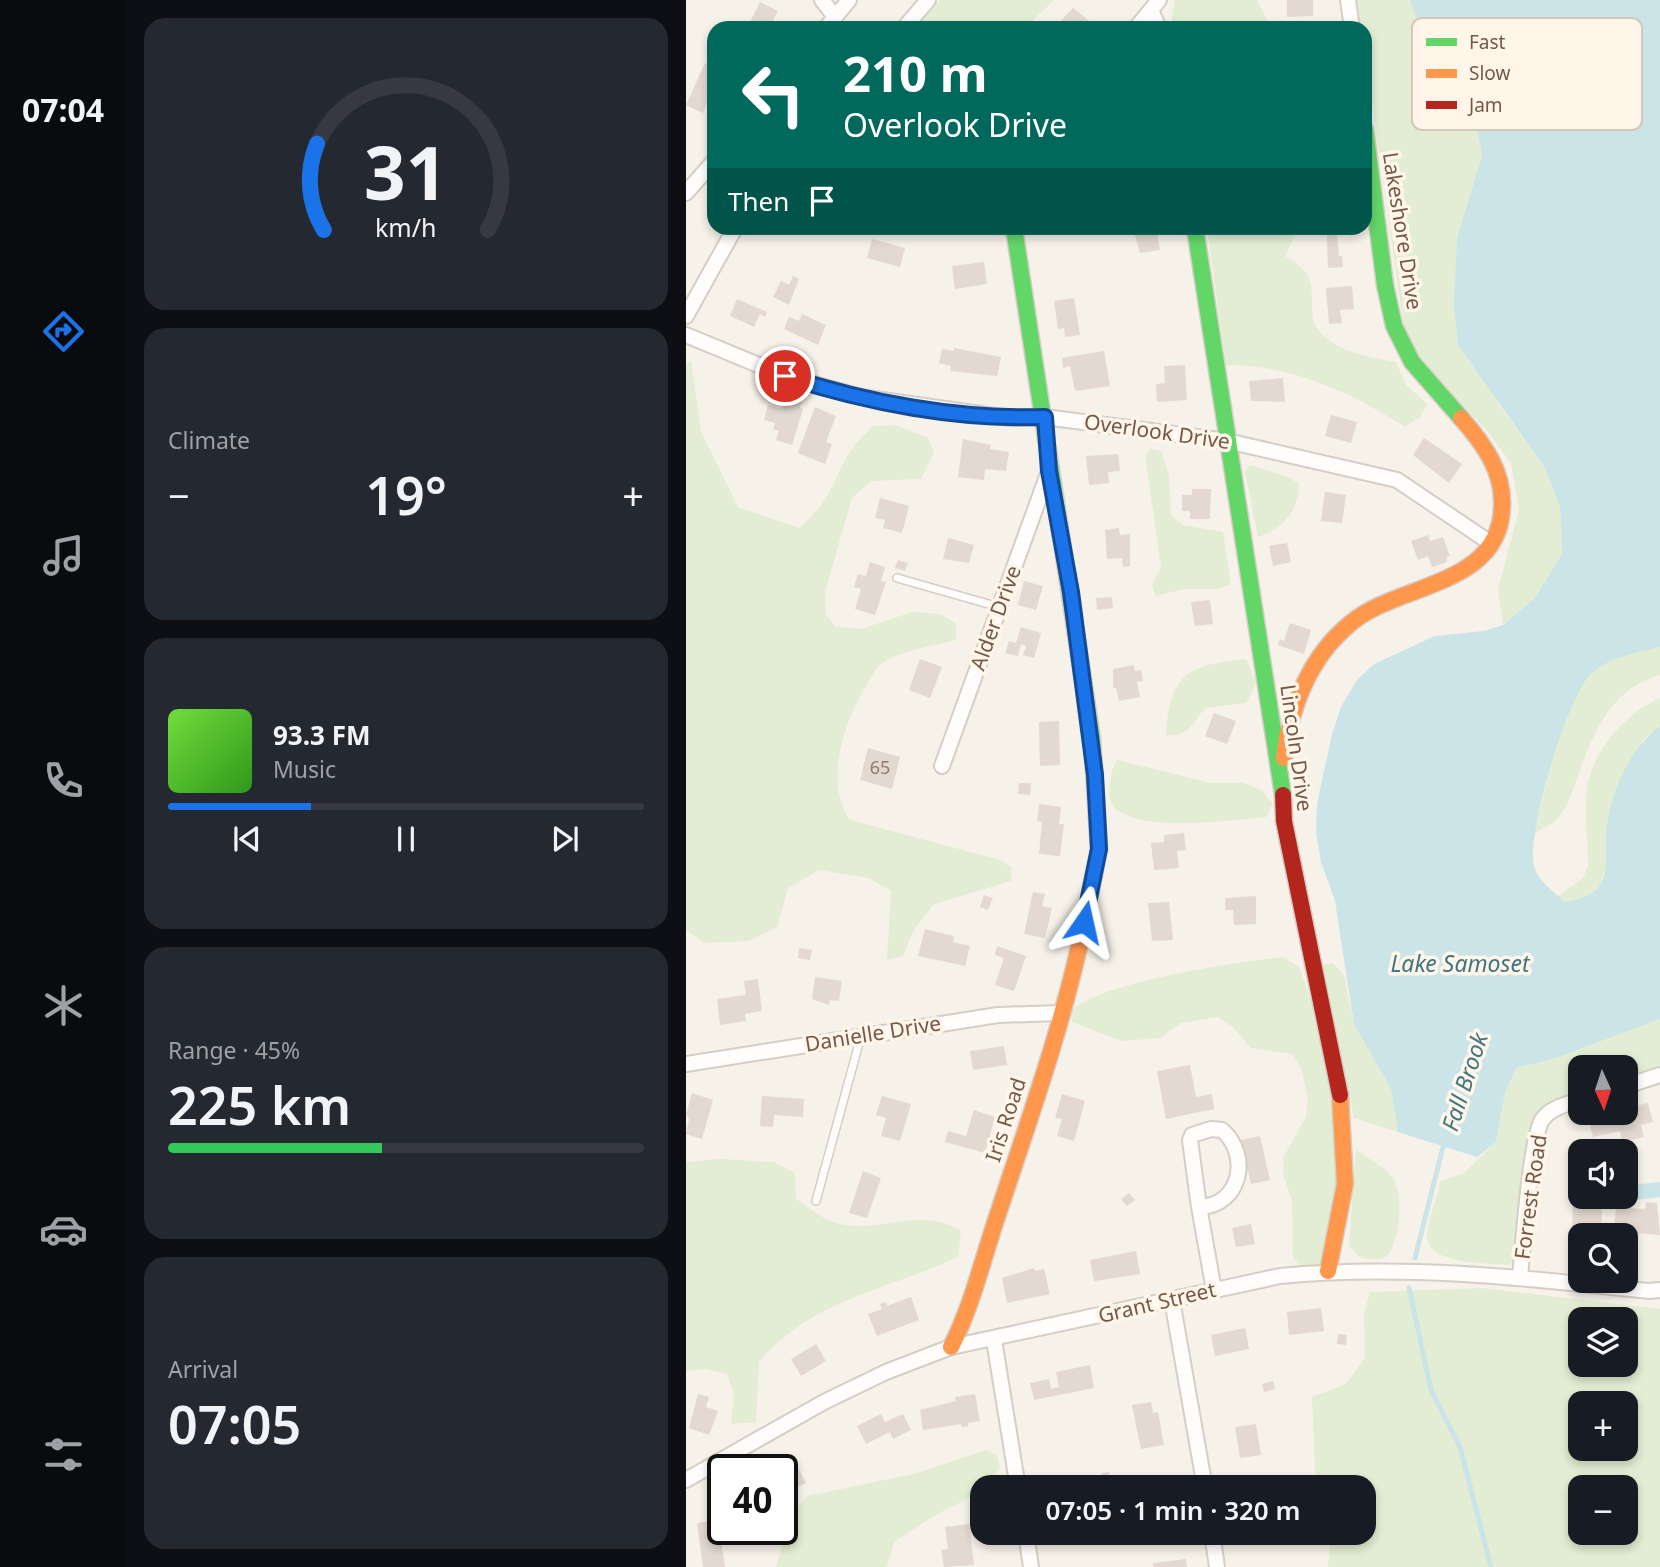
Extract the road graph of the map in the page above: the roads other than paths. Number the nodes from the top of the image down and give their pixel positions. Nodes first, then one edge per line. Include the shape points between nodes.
1 (822, 0) edge
2 (849, 0) edge
3 (928, 0) edge
4 (1348, 0) edge
5 (1155, 5) edge
6 (830, 21) edge
7 (831, 21) edge
8 (910, 21) edge
9 (1142, 21) edge
10 (1351, 21) edge
11 (707, 169) edge
12 (1372, 182) edge
13 (686, 192) edge
14 (731, 235) edge
15 (1015, 235) edge
16 (1196, 235) edge
17 (686, 316) edge
18 (686, 335) edge
19 (1045, 417) junction
20 (1227, 441) junction
21 (1049, 471) junction
22 (1492, 544) junction
23 (897, 578) dead end
24 (1000, 607) junction
25 (942, 766) dead end
26 (1282, 784) junction
27 (1061, 1013) junction
28 (861, 1035) junction
29 (686, 1064) edge
30 (1660, 1074) edge
31 (1638, 1082) edge
32 (1568, 1104) edge
33 (816, 1201) dead end
34 (1199, 1207) junction
35 (1328, 1271) junction
36 (1520, 1277) junction
37 (1214, 1290) junction
38 (1660, 1290) edge
39 (1172, 1300) junction
40 (994, 1340) junction
41 (951, 1347) junction
42 (1016, 1475) edge
43 (1203, 1475) edge
44 (686, 1480) edge
45 (1028, 1545) edge
46 (1214, 1545) edge
47 (1031, 1567) edge
48 (1217, 1567) edge

1 - 6 street
2 - 7 street
3 - 8 street
4 - 10 street
5 - 9 street
11 - 13 street
12 - 22 street, Lakeshore Drive via 1399,337 1416,370 1490,452 1504,486 1502,523
14 - 17 street
15 - 19 street, Iris Road
16 - 20 street, Lincoln Drive
18 - 19 street, Overlook Drive via 785,376 861,397 1009,418
19 - 20 street, Overlook Drive
19 - 21 street, Iris Road
20 - 22 street, Overlook Drive via 1397,480
20 - 26 street, Lincoln Drive
21 - 24 street, Alder Drive
21 - 27 street, Iris Road via 1092,738 1099,849
22 - 26 street via 1454,575 1353,620 1327,645 1294,712 1284,747
23 - 24 lane
24 - 25 street, Alder Drive
26 - 35 street, Lincoln Drive via 1284,821 1343,1111 1345,1184
27 - 28 street, Danielle Drive via 998,1015
27 - 41 street, Iris Road via 969,1312
28 - 29 street, Danielle Drive
28 - 33 lane
30 - 31 street
32 - 36 street, Forrest Road via 1542,1121
34 - 34 street via 1192,1135 1222,1130 1236,1145 1239,1157 1235,1186 1223,1201
34 - 37 street
35 - 36 street, Grant Street
35 - 37 street, Grant Street
36 - 38 street, Grant Street
37 - 39 street, Grant Street
39 - 40 street, Grant Street
39 - 43 street
40 - 41 street, Grant Street
40 - 42 street
41 - 44 street, Grant Street via 824,1402
45 - 47 street
46 - 48 street

